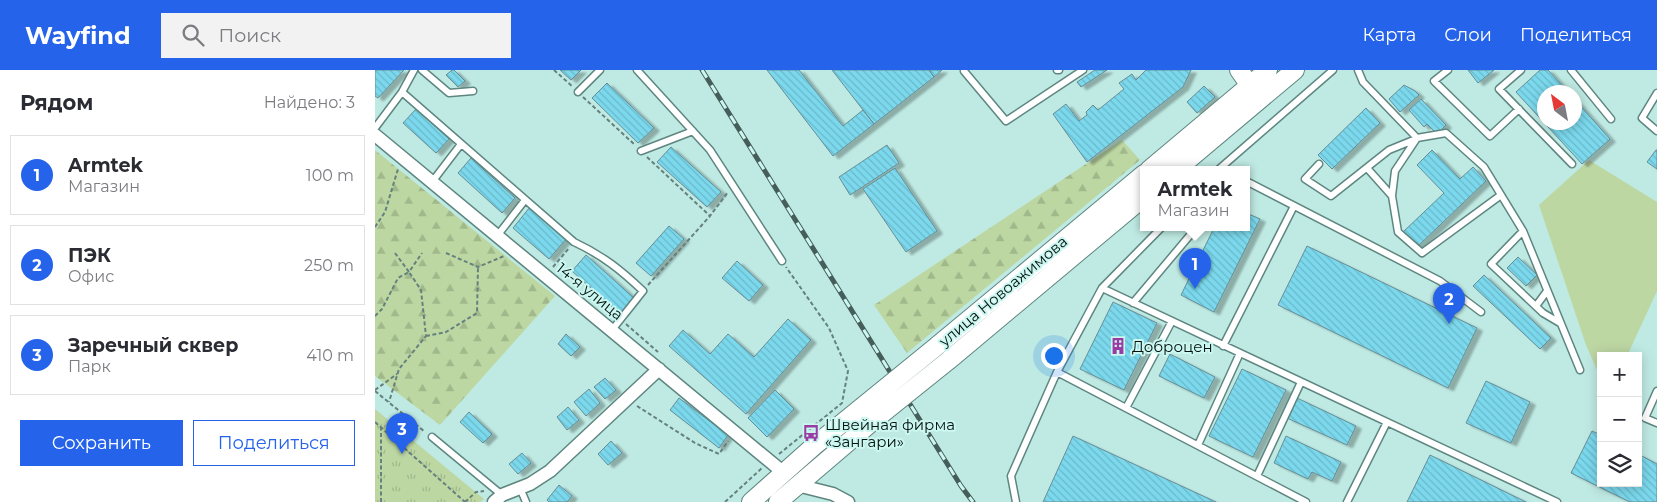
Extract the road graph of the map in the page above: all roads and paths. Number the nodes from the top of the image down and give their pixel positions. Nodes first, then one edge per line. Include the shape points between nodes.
1 (414, 70) edge
2 (422, 70) edge
3 (554, 70) edge
4 (600, 70) edge
5 (637, 70) edge
6 (1083, 70) edge
7 (1239, 70) edge
8 (1268, 70) edge
9 (1295, 70) edge
10 (1333, 70) edge
11 (1358, 70) edge
12 (1448, 70) edge
13 (1521, 70) edge
14 (1571, 70) edge
15 (964, 71) edge
16 (1250, 85) junction
17 (473, 90) dead end
18 (402, 92) junction
19 (578, 92) junction
20 (1657, 93) edge
21 (1260, 100) junction
22 (1519, 110) junction
23 (1611, 119) dead end
24 (375, 128) edge
25 (693, 131) junction
26 (1657, 131) edge
27 (375, 135) edge
28 (1417, 138) junction
29 (461, 144) junction
30 (641, 151) junction
31 (400, 163) dead end
32 (1319, 164) dead end
33 (1572, 164) dead end
34 (1154, 166) edge
35 (1181, 166) edge
36 (1223, 166) edge
37 (1367, 168) junction
38 (1140, 177) edge
39 (432, 182) junction
40 (1250, 183) edge
41 (733, 186) junction
42 (1501, 195) junction
43 (1392, 196) junction
44 (525, 200) junction
45 (1140, 200) edge
46 (1294, 206) junction
47 (710, 216) junction
48 (375, 227) edge
49 (1158, 231) edge
50 (1193, 231) edge
51 (1523, 231) junction
52 (497, 236) junction
53 (574, 242) junction
54 (395, 253) dead end
55 (422, 253) dead end
56 (446, 253) dead end
57 (510, 253) dead end
58 (782, 261) joint
59 (478, 267) junction
60 (409, 272) junction
61 (545, 276) junction
62 (1101, 288) junction
63 (643, 291) junction
64 (1547, 291) junction
65 (1133, 302) junction
66 (1536, 306) junction
67 (1481, 312) dead end
68 (375, 316) edge
69 (1172, 321) junction
70 (1561, 323) junction
71 (612, 330) junction
72 (426, 336) junction
73 (1223, 346) junction
74 (1240, 353) junction
75 (659, 369) junction
76 (1580, 370) dead end
77 (1057, 372) junction
78 (397, 374) junction
79 (1301, 382) junction
80 (375, 390) edge
81 (1657, 391) edge
82 (627, 399) junction
83 (389, 402) junction
84 (1126, 408) junction
85 (867, 414) junction
86 (375, 422) edge
87 (1387, 422) junction
88 (1657, 423) edge
89 (381, 427) junction
90 (736, 433) junction
91 (432, 438) joint
92 (1198, 446) junction
93 (770, 461) junction
94 (784, 473) junction
95 (1257, 476) junction
96 (797, 485) junction
97 (520, 488) junction
98 (498, 499) edge
99 (381, 502) edge
100 (465, 502) edge
101 (526, 502) edge
102 (725, 502) edge
103 (751, 502) edge
104 (778, 502) edge
105 (848, 502) edge
106 (1016, 502) edge
107 (1306, 502) edge
108 (1347, 502) edge
109 (1557, 502) edge

1 - 18 lane
2 - 17 lane via 449,93
3 - 19 path
4 - 19 lane
5 - 25 lane
6 - 15 lane via 1006,121
7 - 16 main road
8 - 16 main road
9 - 21 main road
10 - 36 lane
11 - 28 lane via 1363,82
12 - 22 lane via 1435,81 1490,136
13 - 22 lane via 1499,89
14 - 23 lane
16 - 21 main road
16 - 34 main road
18 - 24 lane
18 - 29 lane
19 - 30 path
20 - 26 lane via 1642,118
21 - 35 main road
22 - 33 lane
25 - 30 lane
25 - 41 lane via 710,150
27 - 39 street, 14-я улица
28 - 37 lane via 1389,150
28 - 42 lane via 1446,133 1484,167
28 - 43 lane via 1395,171
29 - 39 lane
29 - 44 lane
30 - 47 path
31 - 48 path via 385,212
32 - 37 lane via 1305,178 1331,196
37 - 43 lane
38 - 85 main road, улица Новоажимова, bridge via 937,346
39 - 52 street, 14-я улица
40 - 46 lane
41 - 47 path
41 - 58 lane
42 - 43 lane via 1421,253 1398,232
42 - 51 lane
44 - 52 lane
44 - 53 lane
45 - 85 main road, улица Новоажимова, bridge via 949,360
46 - 67 lane via 1441,281
46 - 73 lane
47 - 63 path
49 - 62 lane
50 - 65 lane
51 - 64 lane
51 - 66 lane via 1491,264
52 - 61 street, 14-я улица
53 - 61 path
53 - 63 lane via 619,268
54 - 60 path
55 - 60 path
56 - 59 path
57 - 59 path
58 - 93 path via 829,328 848,371 842,403
59 - 72 path via 477,313 446,332
60 - 68 path via 398,278
60 - 72 path via 421,290
61 - 71 street, 14-я улица
62 - 65 lane
62 - 77 lane
63 - 71 lane
64 - 66 lane
64 - 70 lane
65 - 69 lane
66 - 70 lane
69 - 73 lane
69 - 84 lane
70 - 76 lane
71 - 75 street, 14-я улица
72 - 78 path
73 - 74 lane
74 - 79 lane
74 - 92 lane
75 - 82 street
75 - 90 street, 14-я улица
77 - 84 lane
77 - 106 lane via 1011,476
78 - 80 path
78 - 83 path
79 - 87 lane
79 - 95 lane
80 - 83 path
81 - 88 lane via 1645,418
82 - 90 path via 695,443 719,454
82 - 97 street via 550,470
83 - 91 path
84 - 92 lane
85 - 94 main road
85 - 96 main road
86 - 89 path
87 - 108 lane
87 - 109 lane
89 - 99 path
89 - 100 path
90 - 93 street, 14-я улица
91 - 98 lane
92 - 95 lane
93 - 94 street, 14-я улица
93 - 102 path
94 - 96 main road
94 - 103 main road
95 - 107 lane
96 - 104 main road
96 - 105 street via 833,494
97 - 98 street
97 - 101 lane

